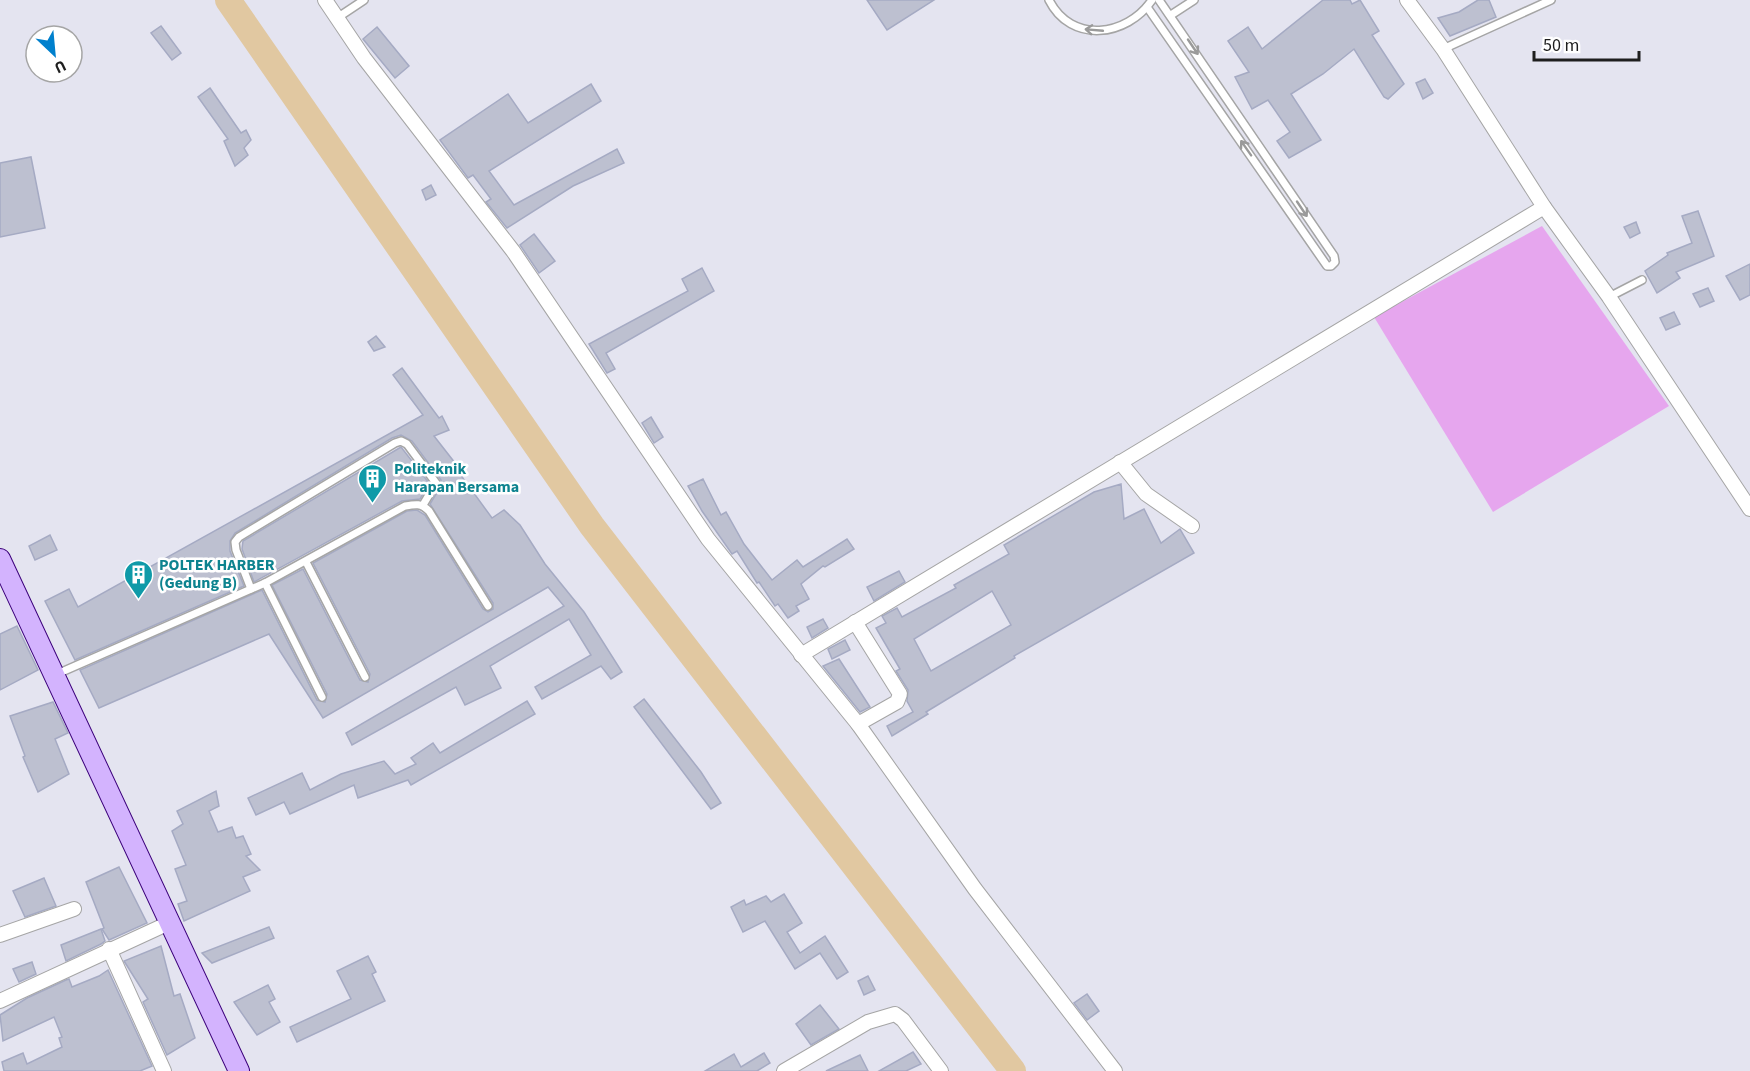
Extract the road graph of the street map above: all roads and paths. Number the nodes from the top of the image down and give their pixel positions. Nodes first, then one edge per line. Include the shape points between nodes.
1 (326, 0) edge
2 (364, 0) edge
3 (1049, 0) edge
4 (1159, 0) edge
5 (1194, 0) edge
6 (1407, 0) edge
7 (1551, 0) edge
8 (1149, 3) edge
9 (1170, 15) junction
10 (337, 18) junction
11 (1443, 49) junction
12 (1544, 207) junction
13 (1642, 280) dead end
14 (1609, 297) junction
15 (1120, 462) junction
16 (423, 505) junction
17 (1750, 510) edge
18 (1192, 526) dead end
19 (0, 559) edge
20 (306, 562) junction
21 (266, 583) junction
22 (251, 589) junction
23 (488, 606) dead end
24 (855, 622) junction
25 (801, 655) junction
26 (55, 675) junction
27 (365, 677) dead end
28 (322, 697) dead end
29 (858, 724) junction
30 (74, 909) dead end
31 (169, 923) junction
32 (0, 934) edge
33 (109, 949) junction
34 (0, 1001) edge
35 (164, 1071) edge
36 (239, 1071) edge
37 (784, 1071) edge
38 (941, 1071) edge
39 (1115, 1071) edge

1 - 10 street
2 - 10 lane
8 -> 3 lane via 1123,27 1095,32 1069,23
4 - 9 lane
5 - 9 lane
6 - 11 street
7 - 11 lane
9 -> 8 lane via 1334,256 1331,266 1327,266
10 - 25 street via 513,251 708,539
11 - 12 street
12 - 14 street
12 - 15 street
13 - 14 lane
14 - 17 street
15 - 18 street via 1146,494
15 - 24 street
16 - 20 lane via 405,506
16 - 22 lane via 436,483 407,444 395,443 239,537 236,550
16 - 23 lane
19 - 26 main road
20 - 21 lane
20 - 27 lane
21 - 22 lane
21 - 28 lane
22 - 26 lane
24 - 25 street
24 - 29 street via 900,694 897,702
25 - 29 street
26 - 31 main road
29 - 39 street via 975,890
30 - 32 street
31 - 33 street
31 - 36 main road
33 - 34 street
33 - 35 street
37 - 38 street via 868,1022 895,1014

